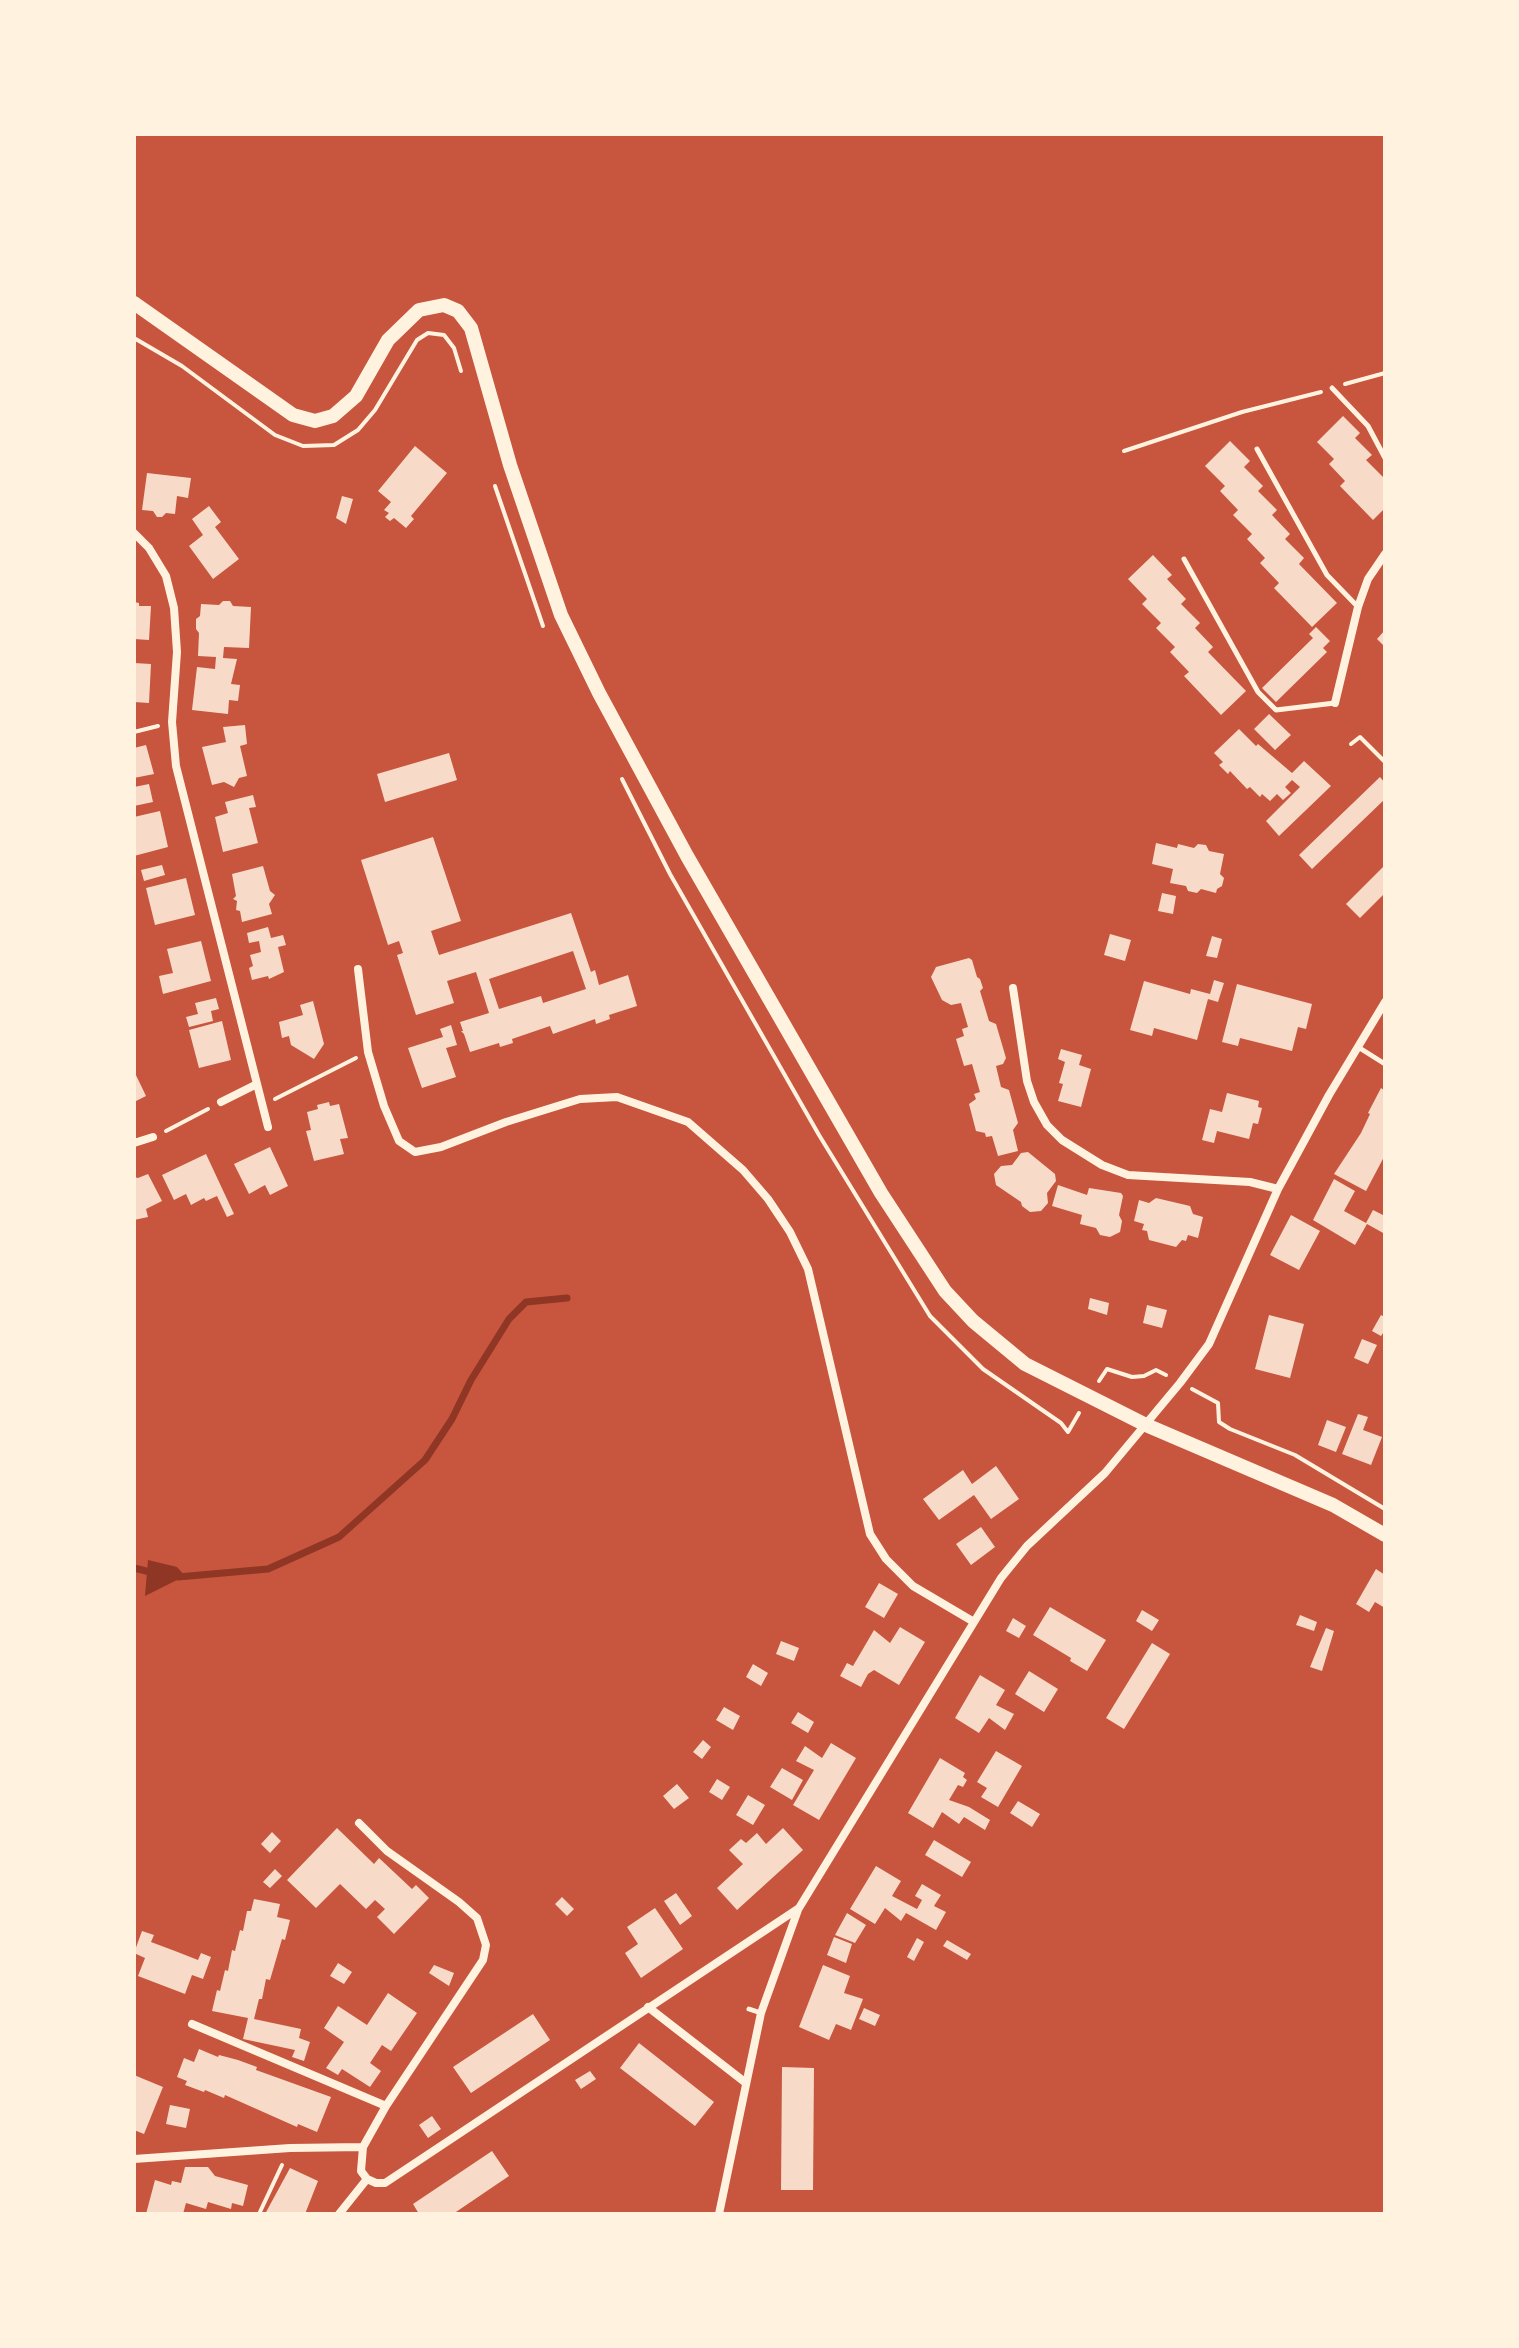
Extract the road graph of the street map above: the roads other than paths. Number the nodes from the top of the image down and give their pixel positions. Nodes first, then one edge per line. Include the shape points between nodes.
1 (134, 303) edge
2 (1332, 388) road end
3 (1257, 449) dead end
4 (1385, 458) edge
5 (134, 533) edge
6 (1385, 554) edge
7 (1184, 559) dead end
8 (1358, 607) junction
9 (1335, 703) joint
10 (358, 969) dead end
11 (1013, 988) dead end
12 (1385, 1002) edge
13 (1357, 1046) junction
14 (1385, 1064) edge
15 (257, 1084) junction
16 (221, 1102) dead end
17 (268, 1127) dead end
18 (153, 1137) dead end
19 (134, 1143) edge
20 (1278, 1189) junction
21 (1146, 1425) junction
22 (1385, 1535) edge
23 (974, 1622) junction
24 (359, 1823) dead end
25 (799, 1908) junction
26 (705, 1969) junction
27 (712, 1978) dead end
28 (648, 2007) junction
29 (749, 2009) dead end
30 (761, 2013) junction
31 (192, 2024) dead end
32 (746, 2083) junction
33 (386, 2106) junction
34 (363, 2147) junction
35 (134, 2159) edge
36 (367, 2179) junction
37 (339, 2214) edge
38 (719, 2214) edge

1 - 21 main road via 293,415 315,421 333,416 356,396 388,340 419,310 444,305 458,311 471,328 561,615 646,783 881,1193 945,1291 973,1321 1025,1364
2 - 4 lane via 1368,426
3 - 8 lane via 1327,575
5 - 15 street via 166,576 174,608 176,766
6 - 8 street
7 - 9 lane via 1258,692 1276,710
8 - 9 street
10 - 23 street via 368,1052 384,1106 399,1141 415,1152 580,1099 617,1097 688,1122 743,1170 783,1221 808,1269 870,1534 913,1586
11 - 20 street via 1027,1081 1047,1125 1062,1140 1128,1175 1250,1182
12 - 13 street
13 - 14 lane
13 - 20 street
15 - 16 street
15 - 17 street
18 - 19 street
20 - 21 street via 1209,1344
21 - 22 main road via 1333,1505
21 - 23 street via 1105,1473 1027,1546
23 - 25 street
24 - 33 street via 387,1851 477,1918 486,1945 483,1960
25 - 26 street
25 - 30 street
26 - 27 lane
26 - 28 street
28 - 32 street via 696,2038
28 - 36 street via 406,2172 385,2183
29 - 30 lane
30 - 32 street
31 - 33 street
32 - 38 street
33 - 34 street
34 - 35 street
34 - 36 street via 361,2171
36 - 37 street

